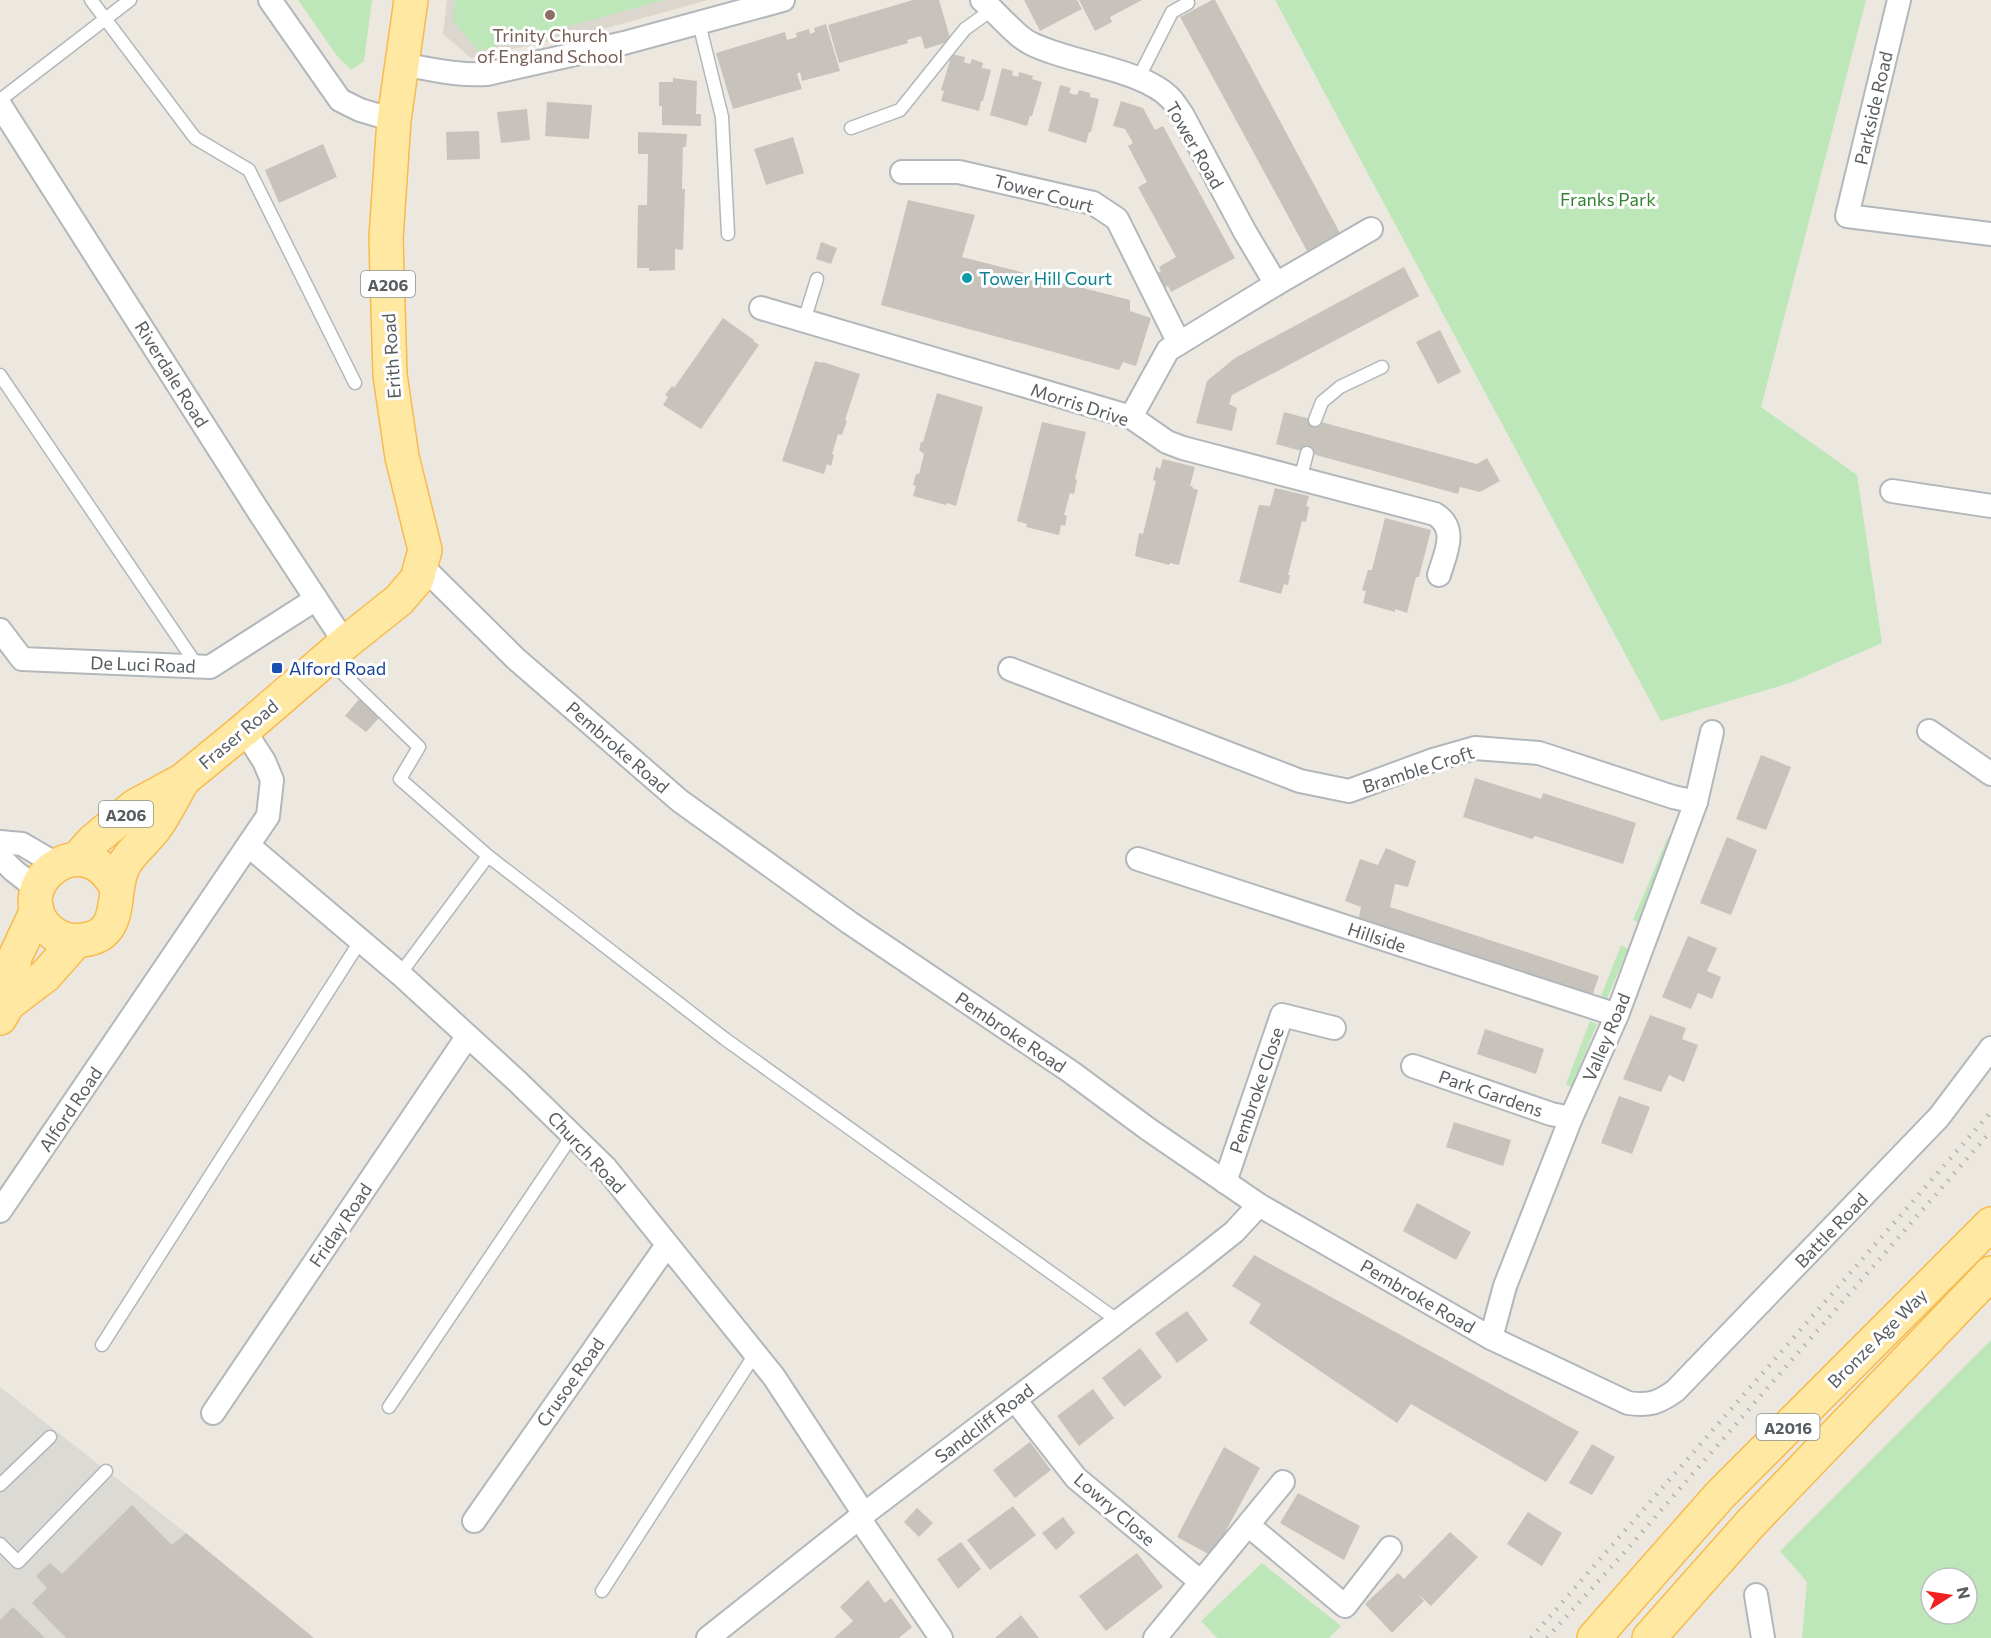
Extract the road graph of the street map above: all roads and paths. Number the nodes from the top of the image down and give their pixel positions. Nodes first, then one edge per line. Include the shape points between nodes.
1 (91, 0) edge
2 (130, 0) edge
3 (270, 0) edge
4 (411, 0) edge
5 (783, 0) edge
6 (1899, 0) edge
7 (1188, 3) dead end
8 (988, 5) edge
9 (106, 20) junction
10 (699, 23) junction
11 (401, 64) junction
12 (1138, 79) junction
13 (0, 100) edge
14 (0, 105) edge
15 (394, 120) junction
16 (851, 128) dead end
17 (902, 172) dead end
18 (1371, 229) dead end
19 (728, 234) dead end
20 (1991, 234) edge
21 (817, 279) dead end
22 (1276, 284) junction
23 (761, 308) dead end
24 (804, 321) junction
25 (1179, 343) junction
26 (1382, 367) dead end
27 (0, 375) edge
28 (355, 383) dead end
29 (1131, 417) junction
30 (1316, 420) dead end
31 (1307, 453) dead end
32 (1300, 480) junction
33 (1892, 491) dead end
34 (1991, 506) edge
35 (421, 565) junction
36 (1439, 575) dead end
37 (316, 599) junction
38 (0, 630) edge
39 (336, 650) junction
40 (198, 667) junction
41 (1010, 669) dead end
42 (244, 730) junction
43 (1929, 731) dead end
44 (1712, 732) dead end
45 (1991, 774) edge
46 (183, 780) junction
47 (1696, 802) junction
48 (0, 842) edge
49 (249, 846) junction
50 (488, 856) junction
51 (0, 857) edge
52 (1138, 859) dead end
53 (52, 881) junction
54 (117, 889) junction
55 (361, 940) junction
56 (76, 941) junction
57 (400, 974) junction
58 (4, 1011) edge
59 (1617, 1015) junction
60 (1334, 1028) dead end
61 (467, 1037) junction
62 (1991, 1048) edge
63 (1413, 1066) dead end
64 (1571, 1118) junction
65 (573, 1134) junction
66 (1225, 1182) junction
67 (1258, 1205) junction
68 (0, 1212) edge
69 (1991, 1224) edge
70 (667, 1245) junction
71 (1991, 1273) edge
72 (1991, 1286) edge
73 (1954, 1313) junction
74 (1118, 1320) junction
75 (1491, 1338) junction
76 (102, 1345) dead end
77 (755, 1354) junction
78 (1015, 1400) junction
79 (1660, 1402) joint
80 (389, 1407) dead end
81 (213, 1413) dead end
82 (50, 1437) dead end
83 (106, 1471) dead end
84 (1283, 1482) dead end
85 (0, 1485) edge
86 (861, 1516) junction
87 (474, 1521) dead end
88 (1248, 1525) junction
89 (0, 1544) edge
90 (1390, 1548) dead end
91 (1201, 1582) junction
92 (602, 1591) dead end
93 (1756, 1595) dead end
94 (936, 1636) edge
95 (708, 1638) edge
96 (1155, 1638) edge
97 (1594, 1638) edge
98 (1649, 1638) edge
99 (1763, 1638) edge

1 - 9 lane
2 - 9 lane
3 - 15 street via 340,100
4 - 11 main road, Erith Road / A206
5 - 10 street
6 - 20 street, Parkside Road via 1847,216
7 - 12 lane via 1172,12
8 - 12 street, Tower Road via 1028,43
8 - 16 lane via 900,110
9 - 13 lane
9 - 28 lane via 195,138 249,170
10 - 11 street via 487,74
10 - 19 lane via 722,117
11 - 15 main road, Erith Road / A206
12 - 22 street, Tower Road via 1171,98 1182,114
14 - 37 street, Riverdale Road
15 - 35 main road, Erith Road / A206 via 386,238 390,375 402,457 425,550
17 - 25 street, Tower Court via 958,172 1093,203 1117,219
18 - 22 street
21 - 24 lane
22 - 25 street
23 - 24 street, Morris Drive
24 - 29 street, Morris Drive
25 - 29 street via 1168,350
26 - 30 lane via 1340,387 1322,402
27 - 40 lane
29 - 32 street, Morris Drive via 1167,442
31 - 32 lane
32 - 36 street, Morris Drive via 1443,519 1449,540
33 - 34 street
35 - 39 main road, Fraser Road / A206 via 417,579 399,600
35 - 66 street, Pembroke Road via 515,658 680,801
37 - 39 street, Riverdale Road
37 - 40 street, De Luci Road via 210,667
38 - 40 street, De Luci Road via 22,659
39 - 42 main road, Fraser Road / A206
39 - 50 lane via 419,747 400,779
41 - 47 street, Bramble Croft via 1300,781 1349,791 1475,748 1539,753
42 - 46 main road, Fraser Road / A206
42 - 49 street, Alford Road via 272,780 268,816
43 - 45 street
44 - 47 street, Valley Road
46 - 53 main road, Fraser Road / A206 via 135,807
46 - 54 main road, Fraser Road / A206 via 156,827 124,864
47 - 59 street, Valley Road
48 - 53 street via 22,844
49 - 55 street, Church Road
49 - 68 street, Alford Road
50 - 57 lane
50 - 74 lane via 726,1039
51 - 53 street via 13,870
52 - 59 street, Hillside
53 - 54 main road via 87,861 112,878
53 - 56 main road via 41,920 48,929
53 - 58 main road, Fraser Road / A206 via 15,957
54 - 56 main road, Fraser Road / A206 via 112,921 97,936
55 - 57 street, Church Road
55 - 76 lane
56 - 58 main road, Fraser Road / A206 via 45,976
57 - 61 street, Church Road
59 - 64 street, Valley Road
60 - 66 street, Pembroke Close via 1282,1015
61 - 65 street, Church Road
61 - 81 street, Friday Road
62 - 79 street, Battle Road via 1939,1118
63 - 64 street, Park Gardens
64 - 75 street, Valley Road via 1505,1286
65 - 70 street, Church Road via 605,1167
65 - 80 lane
66 - 67 street, Pembroke Road
67 - 74 street, Sandcliff Road via 1234,1232
67 - 75 street, Pembroke Road
69 - 97 main road, Bronze Age Way / A2016 via 1719,1495
70 - 77 street, Church Road
70 - 87 street, Crusoe Road
71 - 73 main road, Bronze Age Way / A2016
72 - 73 main road
73 - 98 main road, Bronze Age Way / A2016 via 1750,1524
74 - 78 street, Sandcliff Road
75 - 79 street, Pembroke Road via 1628,1403
77 - 86 street, Church Road via 774,1377
77 - 92 lane
78 - 86 street, Sandcliff Road
78 - 91 street, Lowry Close via 1076,1478
82 - 85 lane
83 - 89 lane via 18,1562
84 - 88 street
86 - 94 street, Church Road
86 - 95 street, Sandcliff Road
88 - 90 street via 1345,1606
88 - 91 street
91 - 96 street
93 - 99 street

